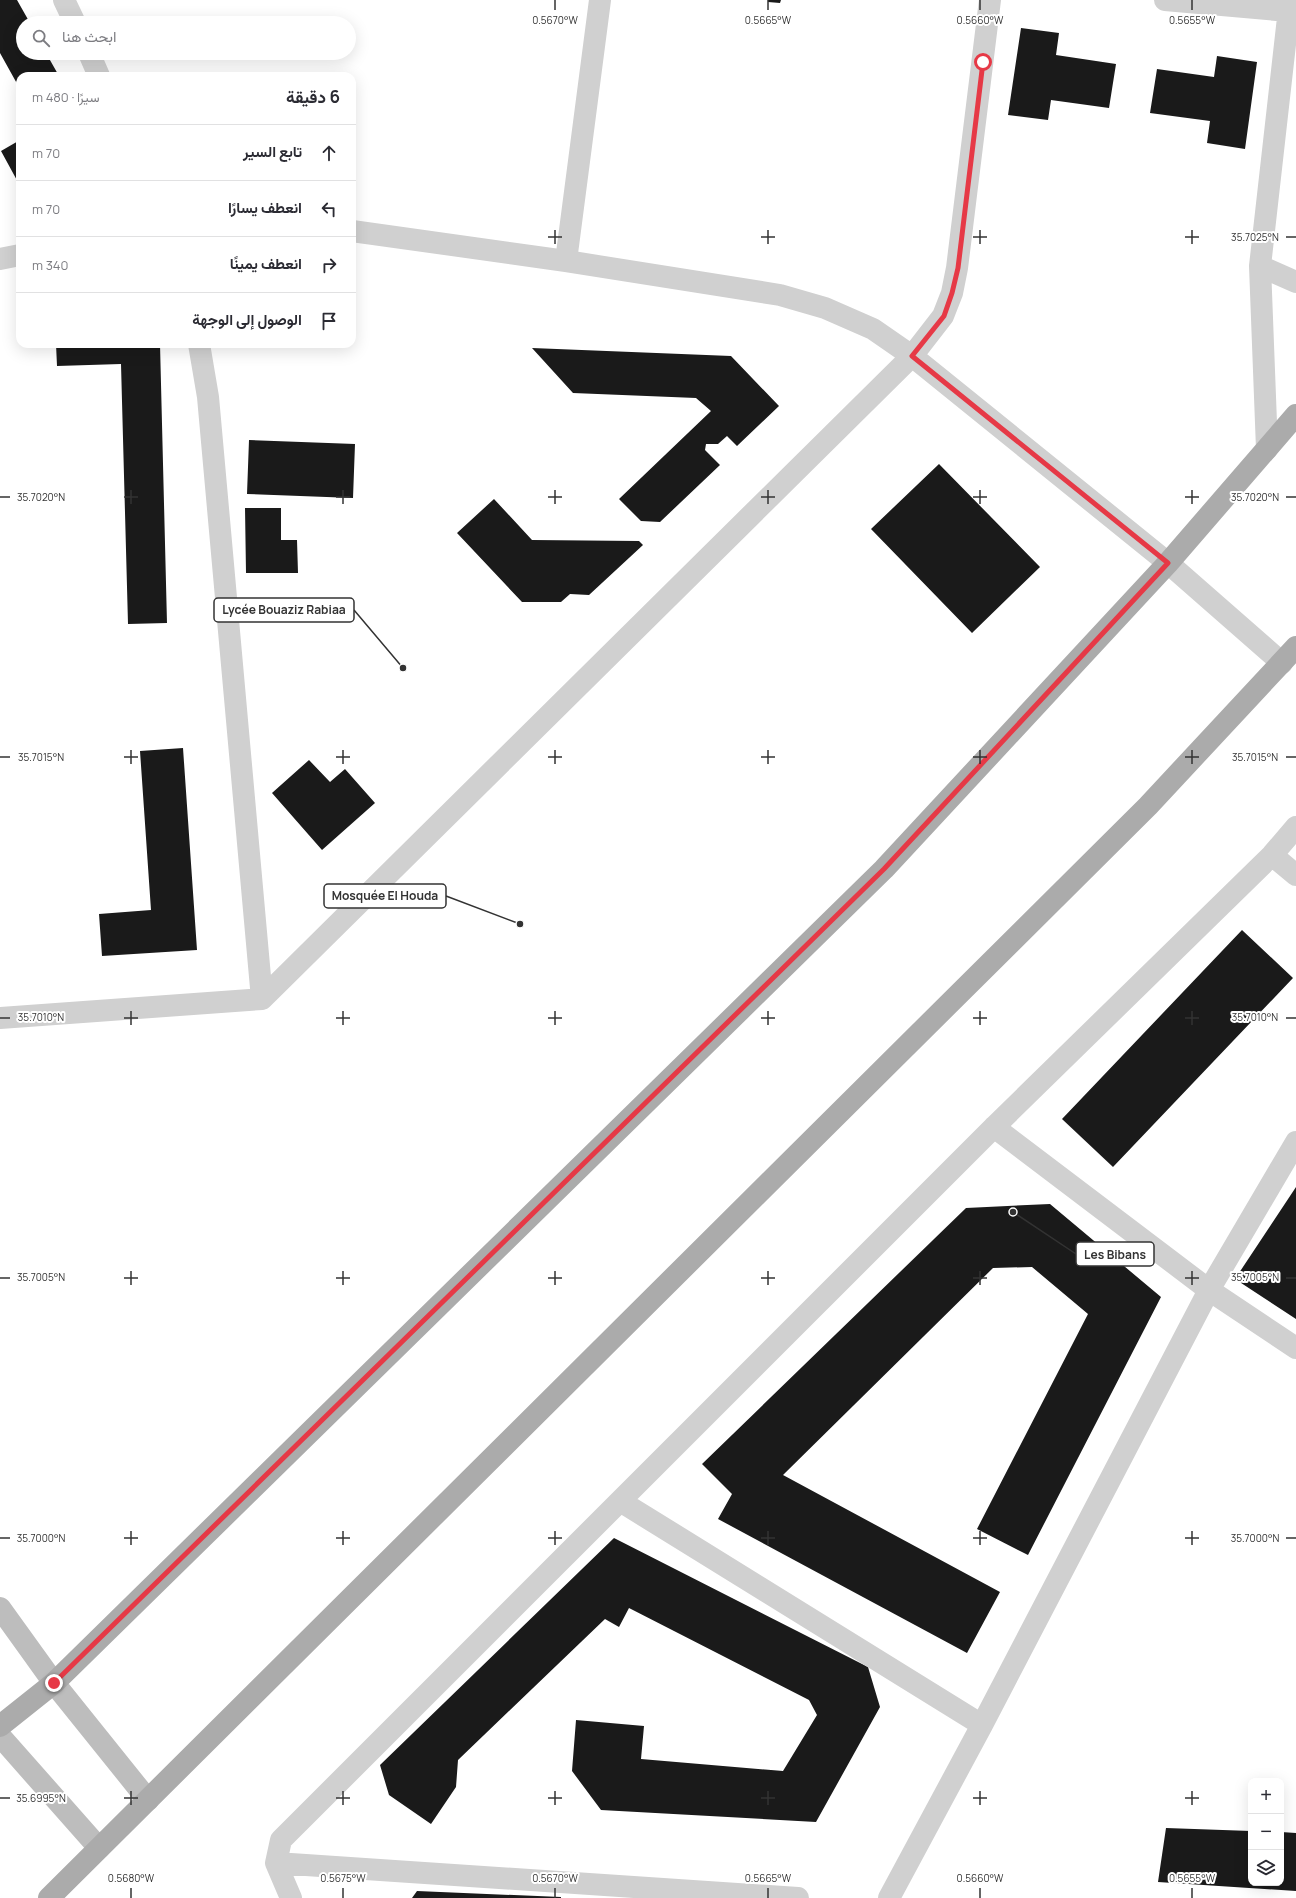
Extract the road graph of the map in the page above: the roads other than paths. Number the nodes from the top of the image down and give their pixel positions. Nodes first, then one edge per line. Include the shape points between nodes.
1 (64, 0) edge
2 (600, 0) edge
3 (990, 0) edge
4 (1165, 0) edge
5 (1289, 5) edge
6 (72, 16) edge
7 (92, 60) edge
8 (97, 72) edge
9 (356, 232) edge
10 (16, 256) edge
11 (0, 259) edge
12 (566, 261) junction
13 (1260, 266) junction
14 (1296, 282) edge
15 (200, 348) edge
16 (912, 356) junction
17 (1296, 415) edge
18 (1267, 449) junction
19 (1168, 563) junction
20 (1296, 647) edge
21 (1282, 663) junction
22 (1296, 827) edge
23 (1272, 855) junction
24 (1296, 875) edge
25 (262, 999) junction
26 (0, 1018) edge
27 (994, 1127) junction
28 (1296, 1142) edge
29 (1209, 1290) junction
30 (1296, 1348) edge
31 (620, 1501) junction
32 (0, 1608) edge
33 (54, 1683) junction
34 (982, 1725) junction
35 (0, 1726) edge
36 (0, 1736) edge
37 (148, 1800) junction
38 (99, 1848) junction
39 (276, 1863) junction
40 (722, 1896) edge
41 (49, 1898) edge
42 (291, 1898) edge
43 (798, 1898) edge
44 (889, 1898) edge

1 - 6 street
2 - 12 street
3 - 16 street via 958,268 944,316
4 - 5 street
5 - 13 street
7 - 8 street
9 - 12 street
10 - 11 street
12 - 16 street via 780,295 825,308 873,329
13 - 14 street
13 - 18 street
15 - 25 street via 208,397
16 - 19 street
16 - 25 street
17 - 18 main road
18 - 19 main road
19 - 21 street
19 - 33 main road via 884,869
20 - 21 main road
21 - 37 main road via 1148,806
22 - 23 street
23 - 24 street
23 - 27 street
25 - 26 street
27 - 29 street
27 - 31 street
28 - 29 street
29 - 30 street
29 - 34 street
31 - 34 street
31 - 39 street via 281,1840
32 - 33 main road
33 - 35 main road
33 - 37 main road
34 - 44 street
36 - 38 main road
37 - 38 main road
38 - 41 main road
39 - 40 street
39 - 42 street
40 - 43 street

